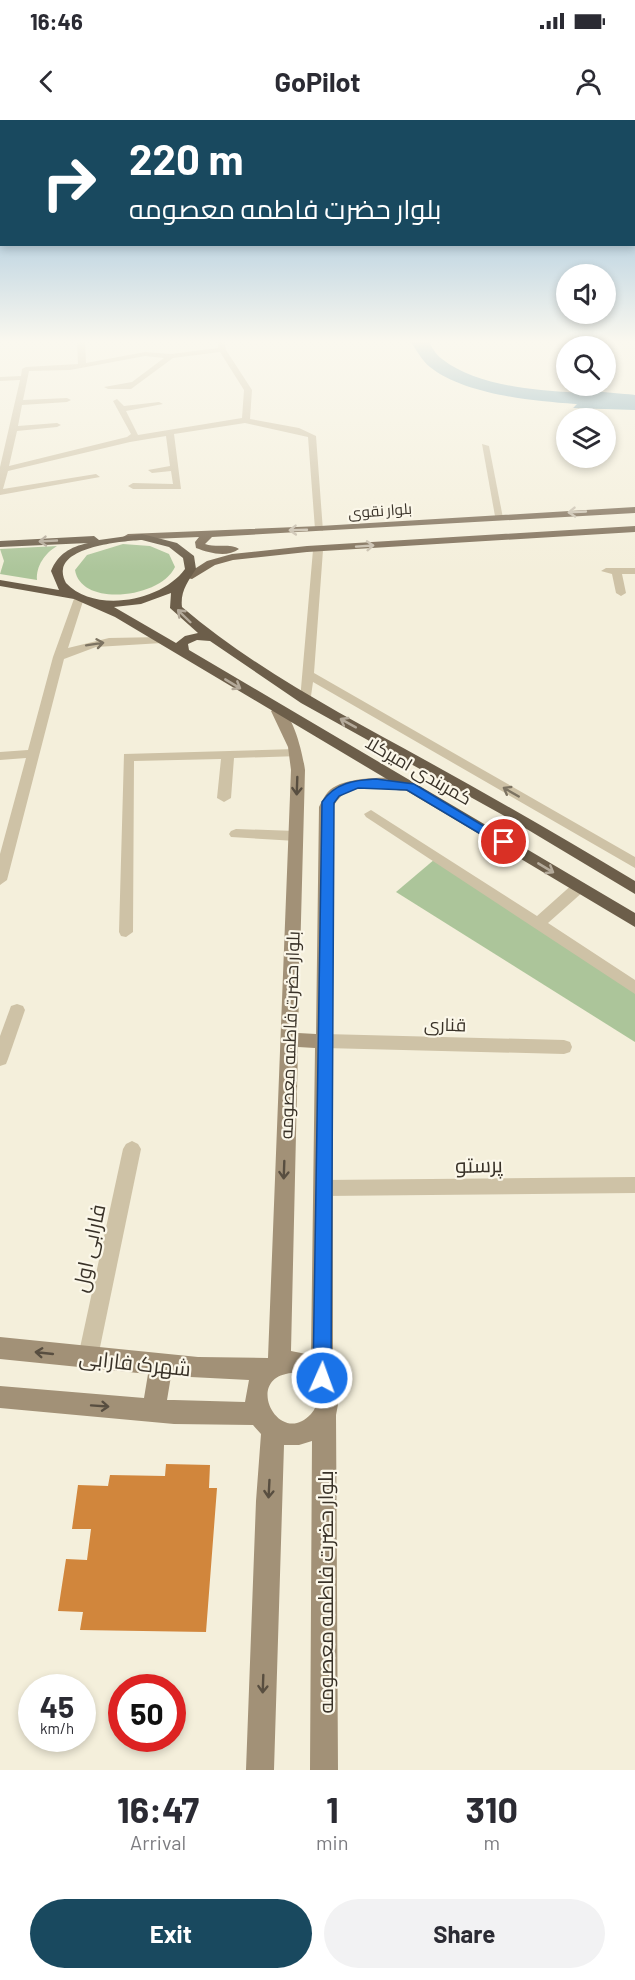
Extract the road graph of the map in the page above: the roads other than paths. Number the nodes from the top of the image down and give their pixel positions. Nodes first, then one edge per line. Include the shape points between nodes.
1 (15, 418) edge
2 (127, 418) edge
3 (246, 420) joint
4 (57, 425) dead end
5 (12, 429) junction
6 (169, 431) junction
7 (130, 439) junction
8 (486, 446) dead end
9 (175, 468) junction
10 (2, 470) junction
11 (152, 470) dead end
12 (96, 477) dead end
13 (133, 486) dead end
14 (0, 489) edge
15 (635, 510) edge
16 (500, 516) junction
17 (320, 529) junction
18 (635, 529) edge
19 (210, 533) junction
20 (128, 537) junction
21 (0, 544) edge
22 (312, 550) junction
23 (635, 572) edge
24 (184, 580) junction
25 (0, 583) edge
26 (621, 593) dead end
27 (80, 598) junction
28 (94, 602) junction
29 (213, 638) junction
30 (162, 640) junction
31 (183, 654) junction
32 (59, 657) junction
33 (308, 674) junction
34 (306, 700) junction
35 (278, 711) junction
36 (34, 753) junction
37 (296, 753) junction
38 (228, 754) junction
39 (445, 754) junction
40 (0, 756) edge
41 (428, 768) junction
42 (410, 786) junction
43 (224, 798) dead end
44 (531, 804) junction
45 (371, 814) dead end
46 (515, 816) junction
47 (236, 834) dead end
48 (296, 836) junction
49 (635, 863) edge
50 (0, 880) edge
51 (579, 887) junction
52 (635, 888) edge
53 (635, 921) edge
54 (538, 924) junction
55 (126, 932) dead end
56 (635, 988) edge
57 (17, 1010) dead end
58 (288, 1040) junction
59 (325, 1041) junction
60 (564, 1047) dead end
61 (0, 1059) edge
62 (132, 1149) dead end
63 (635, 1185) edge
64 (324, 1188) junction
65 (0, 1348) edge
66 (88, 1357) junction
67 (161, 1365) junction
68 (274, 1366) junction
69 (322, 1378) junction
70 (0, 1397) edge
71 (153, 1410) junction
72 (324, 1414) junction
73 (266, 1422) junction
74 (260, 1770) edge
75 (324, 1770) edge

1 - 5 street
2 - 7 street via 135,434
3 - 6 street
3 - 17 street via 298,429 312,436
4 - 5 street
5 - 10 street
6 - 7 street
6 - 9 street
7 - 10 street
8 - 16 street
9 - 11 street
9 - 13 street via 178,487
10 - 14 street
12 - 14 street
15 -> 16 main road, بلوار نقوی
16 - 17 main road, بلوار نقوی
17 -> 19 main road, بلوار نقوی
22 -> 18 main road, بلوار نقوی
19 - 20 main road, بلوار نقوی
19 - 22 main road via 200,542 204,549 285,546
20 -> 21 highway
20 - 24 highway via 156,539 179,548 190,561
20 - 27 highway via 83,547 63,561 57,577 61,585
22 - 24 main road, بلوار نقوی via 232,557 211,562
22 - 33 street
23 - 26 street via 611,571
24 - 28 highway via 171,591 144,601
29 -> 24 highway, کمربندی امیرکلا via 176,608 175,598
25 - 27 highway
27 - 28 highway
27 - 32 street
28 - 30 highway, کمربندی امیرکلا
29 - 31 highway via 188,638 182,643
29 - 34 highway, کمربندی امیرکلا
30 - 31 highway, کمربندی امیرکلا
32 -> 30 street via 94,644
31 -> 35 highway, کمربندی امیرکلا
32 - 36 street
33 - 34 street
33 - 39 street
41 -> 34 highway, کمربندی امیرکلا
35 - 37 main road, بلوار حضرت فاطمه معصومه
35 - 42 highway, کمربندی امیرکلا
36 - 40 street
36 - 50 street
37 - 38 street
37 -> 48 main road, بلوار حضرت فاطمه معصومه
38 - 43 street
38 - 55 street via 128,757
39 - 41 street
44 -> 39 street
41 - 46 highway, کمربندی امیرکلا
42 -> 51 highway, کمربندی امیرکلا
42 - 59 main road, بلوار حضرت فاطمه معصومه via 356,784 335,793 326,807
44 - 46 street
44 - 49 street
45 - 54 street
46 - 52 highway, کمربندی امیرکلا
47 - 48 street
48 - 58 main road, بلوار حضرت فاطمه معصومه
51 - 53 highway, کمربندی امیرکلا
51 - 54 street
54 - 56 street
57 - 61 street
58 - 59 main road
58 -> 68 main road, بلوار حضرت فاطمه معصومه
59 - 60 street, قناری
59 - 64 main road, بلوار حضرت فاطمه معصومه
62 - 66 street, فارابی اول
63 - 64 street, پرستو
64 - 69 main road, بلوار حضرت فاطمه معصومه
66 -> 65 main road, شهرک فارابی
66 - 67 main road, شهرک فارابی
67 - 68 main road, شهرک فارابی via 211,1369
67 - 71 main road
68 - 69 main road via 291,1361 303,1363
68 - 73 main road via 256,1395
69 - 72 main road via 327,1389
70 -> 71 main road
71 - 73 main road
72 - 73 main road via 305,1433 293,1435
72 - 75 main road, بلوار حضرت فاطمه معصومه
73 -> 74 main road via 268,1501

